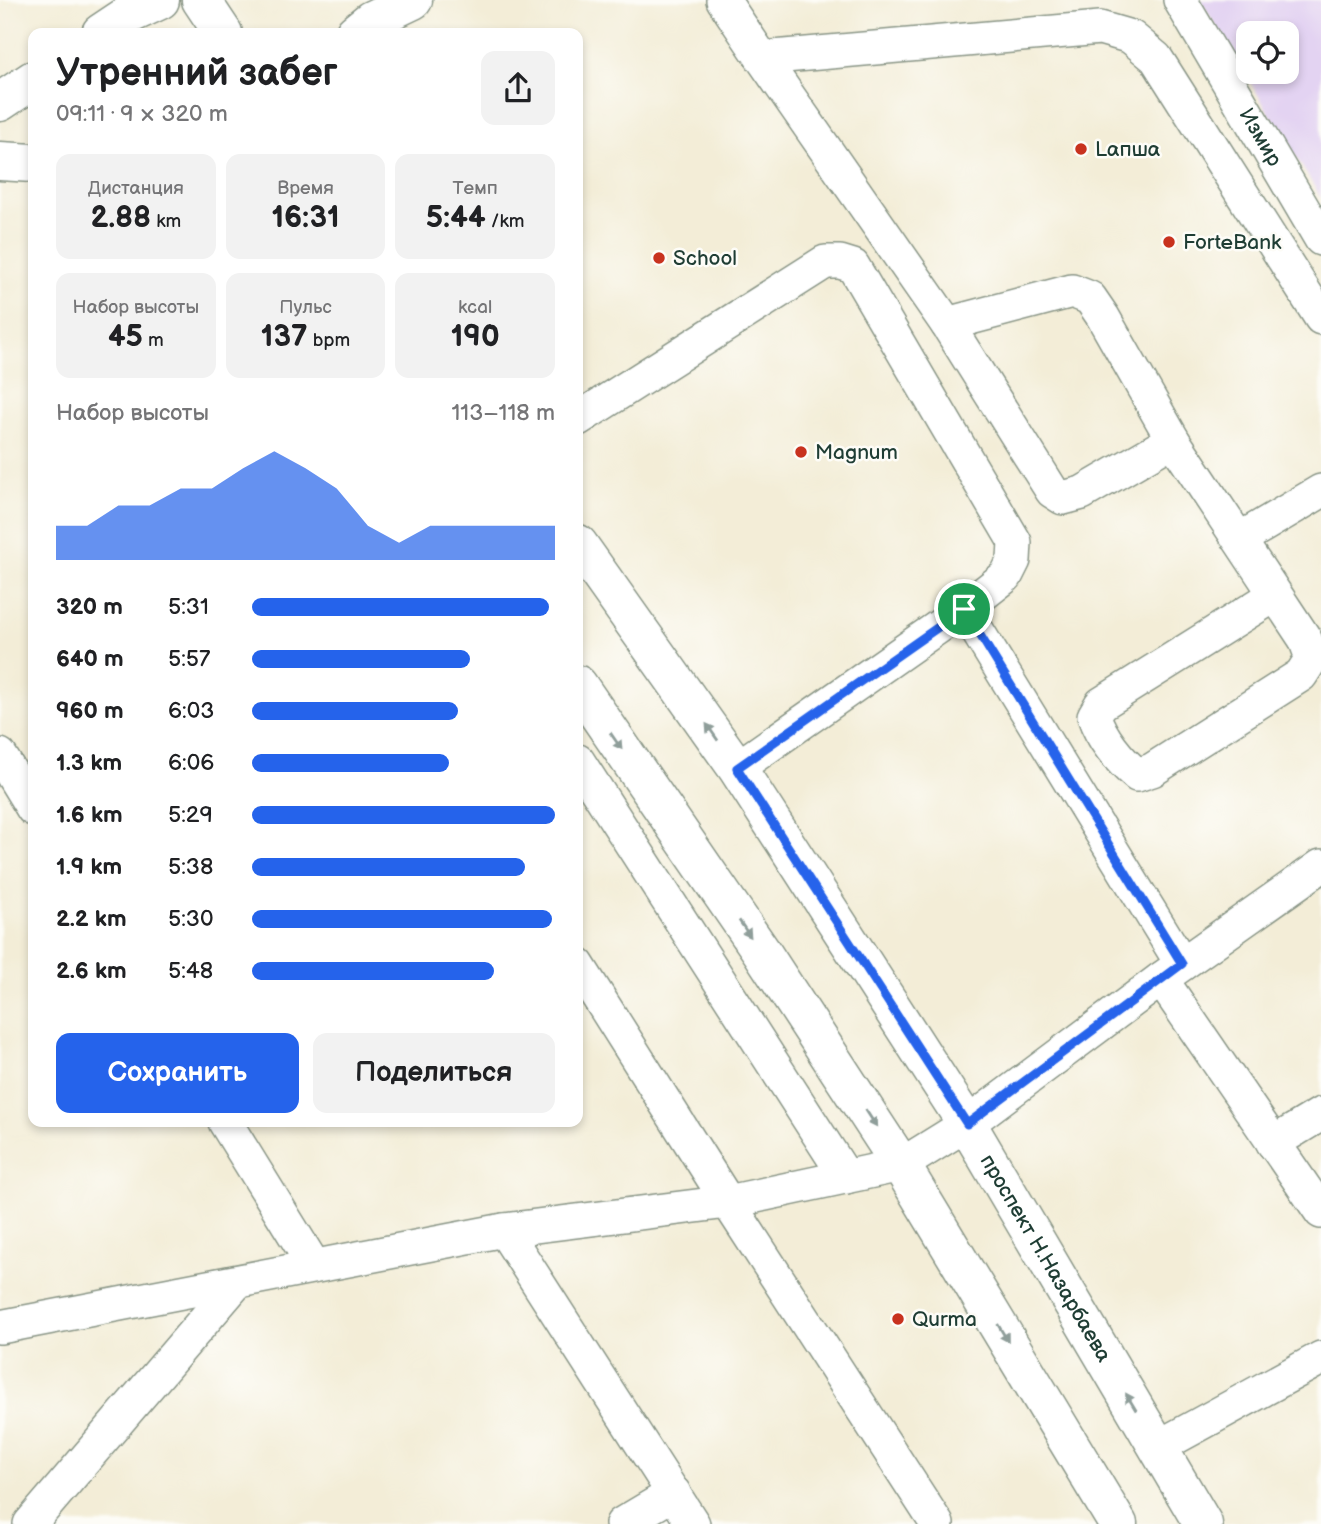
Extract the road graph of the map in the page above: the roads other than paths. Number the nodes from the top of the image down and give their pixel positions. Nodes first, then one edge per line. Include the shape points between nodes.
1 (201, 0) edge
2 (413, 0) edge
3 (723, 0) edge
4 (1180, 0) edge
5 (220, 28) edge
6 (361, 28) edge
7 (762, 58) junction
8 (28, 82) edge
9 (0, 102) edge
10 (0, 161) edge
11 (28, 163) edge
12 (1312, 200) edge
13 (1321, 239) edge
14 (1321, 318) edge
15 (947, 324) junction
16 (583, 416) edge
17 (1173, 440) junction
18 (1321, 491) edge
19 (1240, 539) junction
20 (583, 551) edge
21 (1275, 596) junction
22 (964, 609) junction
23 (583, 692) edge
24 (0, 755) edge
25 (737, 768) junction
26 (583, 769) edge
27 (28, 801) edge
28 (1321, 866) edge
29 (1171, 972) junction
30 (583, 973) edge
31 (1321, 1114) edge
32 (967, 1124) junction
33 (228, 1127) edge
34 (1273, 1143) junction
35 (901, 1165) junction
36 (846, 1177) junction
37 (728, 1202) junction
38 (1321, 1212) edge
39 (504, 1230) junction
40 (314, 1266) junction
41 (237, 1282) junction
42 (0, 1327) edge
43 (1321, 1358) edge
44 (1158, 1447) junction
45 (674, 1493) junction
46 (30, 1524) edge
47 (622, 1524) edge
48 (693, 1524) edge
49 (937, 1524) edge
50 (1118, 1524) edge
51 (1203, 1524) edge

1 - 5 main road
2 - 6 main road
3 - 7 street
4 - 12 street, Измир
7 - 14 street via 1100,28 1130,37 1156,58
7 - 15 street
8 - 9 main road
10 - 11 main road
12 - 13 street, Измир
15 - 17 street via 1072,291 1090,298
15 - 17 street via 1052,491 1063,498 1082,493
16 - 22 street via 825,262 853,266 1015,542 1014,560 1006,576
17 - 19 street
18 - 19 street
19 - 21 street
25 -> 20 main road, проспект Н.Назарбаева
21 - 21 street via 1305,639 1312,658 1301,675 1152,770 1137,775 1126,766 1098,729 1094,716 1101,704
22 - 25 street
22 - 29 street
23 -> 35 main road
24 - 27 street
25 - 32 main road, проспект Н.Назарбаева
26 - 36 street
28 - 29 street
29 - 32 street
29 - 34 street
30 - 37 street
31 - 34 street
32 - 35 street
44 -> 32 main road, проспект Н.Назарбаева
33 - 40 street
34 - 38 street
35 - 36 street
35 -> 50 main road
36 - 37 street
37 - 39 street
37 - 49 street
39 - 40 street
39 - 45 street
40 - 41 street
41 - 42 street
41 - 46 street
43 - 44 street
44 - 51 main road, проспект Н.Назарбаева
45 - 47 street
45 - 48 street

